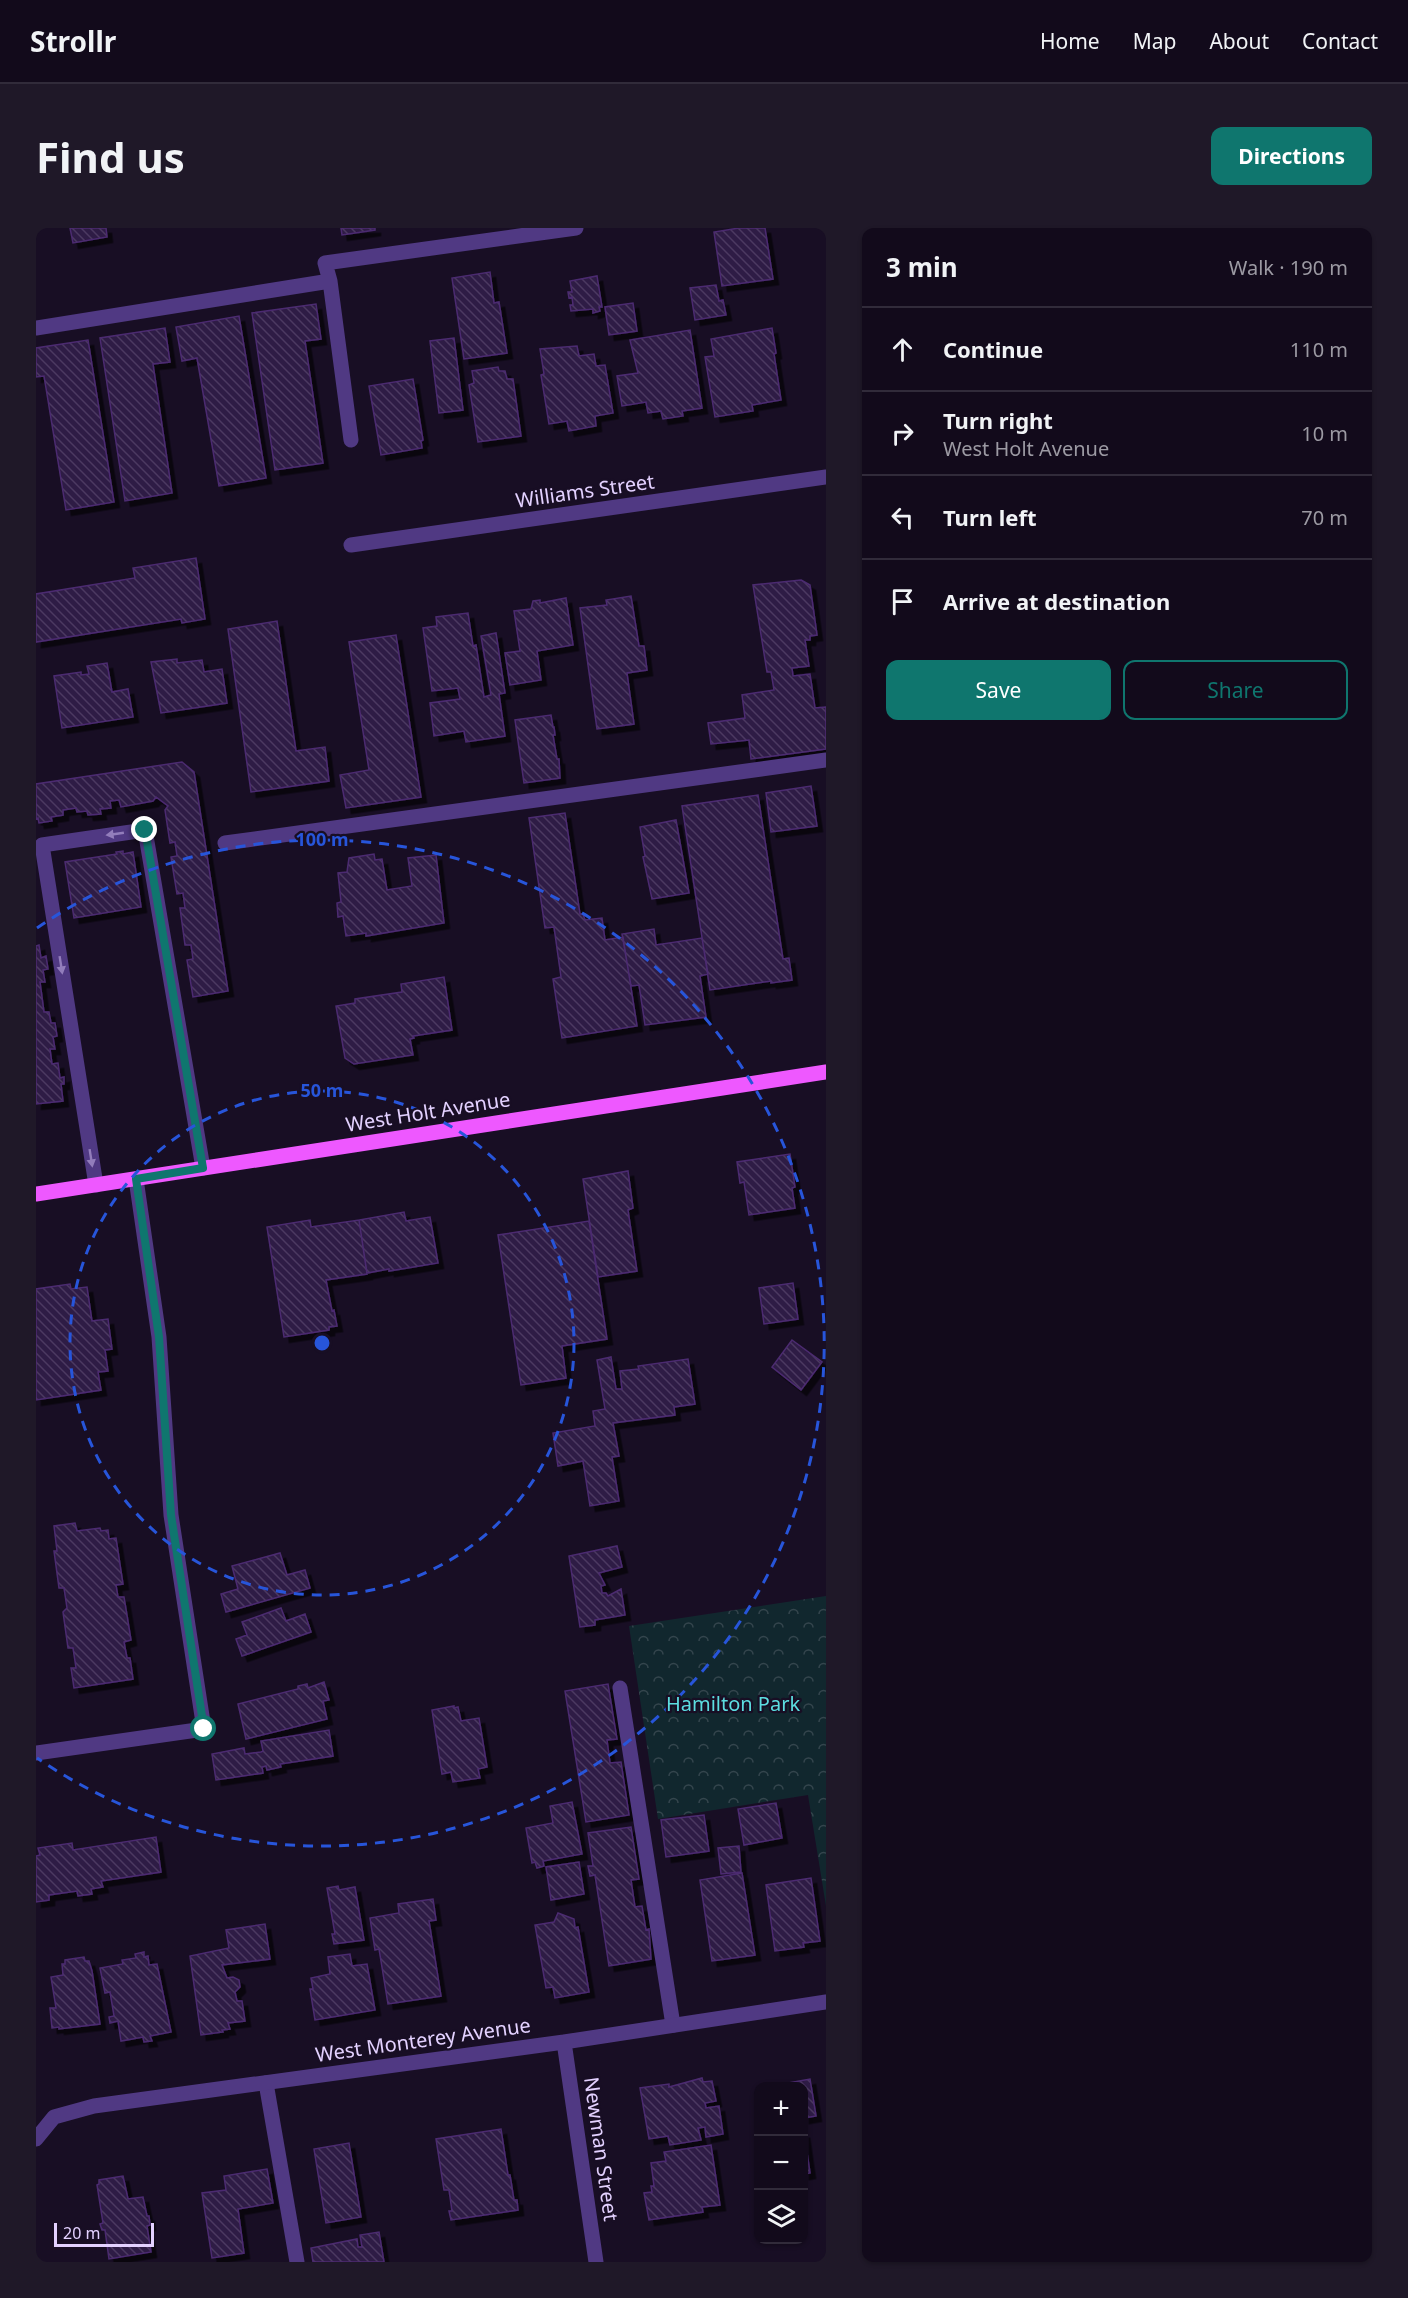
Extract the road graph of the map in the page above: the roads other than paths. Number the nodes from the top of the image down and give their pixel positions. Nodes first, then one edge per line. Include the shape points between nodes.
1 (576, 228) edge
2 (330, 281) junction
3 (36, 327) edge
4 (351, 440) dead end
5 (826, 477) edge
6 (351, 545) dead end
7 (826, 760) edge
8 (225, 843) dead end
9 (826, 1072) edge
10 (203, 1168) junction
11 (136, 1179) junction
12 (96, 1185) junction
13 (36, 1194) edge
14 (620, 1688) dead end
15 (36, 1753) edge
16 (826, 2002) edge
17 (673, 2025) junction
18 (564, 2042) junction
19 (266, 2083) junction
20 (38, 2133) edge
21 (297, 2262) edge
22 (596, 2262) edge

1 - 2 street via 325,263
2 - 3 street
2 - 4 street
5 - 6 street, Williams Street
7 - 8 street
9 - 10 main road, West Holt Avenue
10 - 11 main road, West Holt Avenue
10 -> 12 street via 145,830 42,845
11 - 12 main road, West Holt Avenue
11 - 15 street via 159,1337 171,1515 204,1729
12 - 13 main road, West Holt Avenue
14 - 17 street
16 - 17 street, West Monterey Avenue
17 - 18 street, West Monterey Avenue
18 - 19 street, West Monterey Avenue
18 - 22 street, Newman Street
19 - 20 street, West Monterey Avenue via 94,2106 54,2117
19 - 21 street

